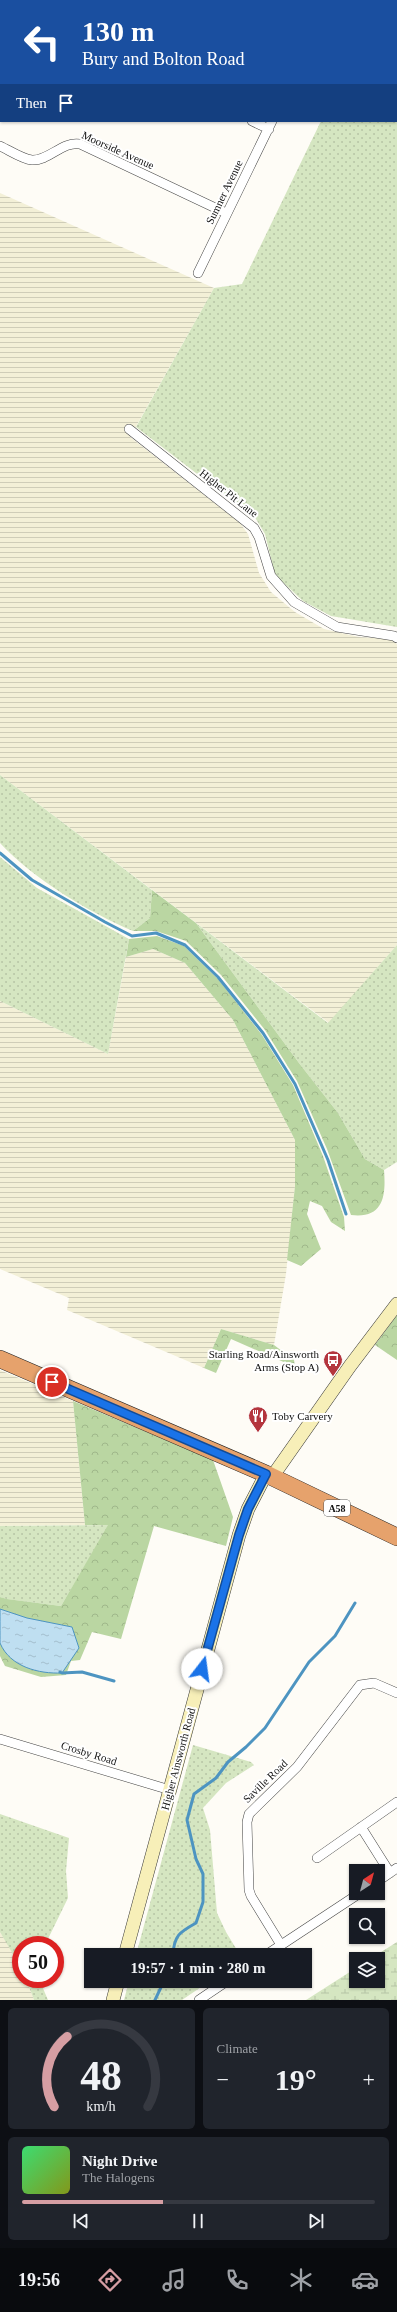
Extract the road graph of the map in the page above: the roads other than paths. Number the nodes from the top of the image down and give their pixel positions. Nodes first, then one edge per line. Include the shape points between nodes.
1 (256, 122) edge
2 (270, 125) edge
3 (0, 146) edge
4 (226, 214) junction
5 (198, 273) dead end
6 (128, 429) dead end
7 (397, 638) edge
8 (397, 1304) edge
9 (0, 1359) edge
10 (269, 1476) junction
11 (397, 1537) edge
12 (397, 1693) edge
13 (0, 1739) edge
14 (170, 1790) junction
15 (397, 1802) edge
16 (361, 1827) junction
17 (318, 1858) dead end
18 (393, 1871) edge
19 (349, 1900) edge
20 (281, 1945) junction
21 (127, 1948) edge
22 (276, 1948) edge
23 (116, 1988) edge
24 (217, 1988) edge
25 (113, 2000) edge
26 (199, 2000) edge

1 - 2 street
2 - 4 street, Sumner Avenue
3 - 4 street, Moorside Avenue via 30,160 37,160 69,144 80,144
4 - 5 street, Sumner Avenue
6 - 7 street, Higher Pit Lane via 254,528 270,576 294,602 337,628
8 - 10 main road, Higher Ainsworth Road
9 - 10 highway, A58
10 - 11 highway, A58
10 - 14 main road, Higher Ainsworth Road via 248,1509 239,1535
12 - 20 street, Saville Road via 374,1683 360,1685 297,1767 249,1814 249,1890
13 - 14 street, Crosby Road
14 - 21 main road, Higher Ainsworth Road
15 - 16 street
16 - 17 street
16 - 18 street
19 - 20 street
20 - 22 street
23 - 25 main road
24 - 26 street

